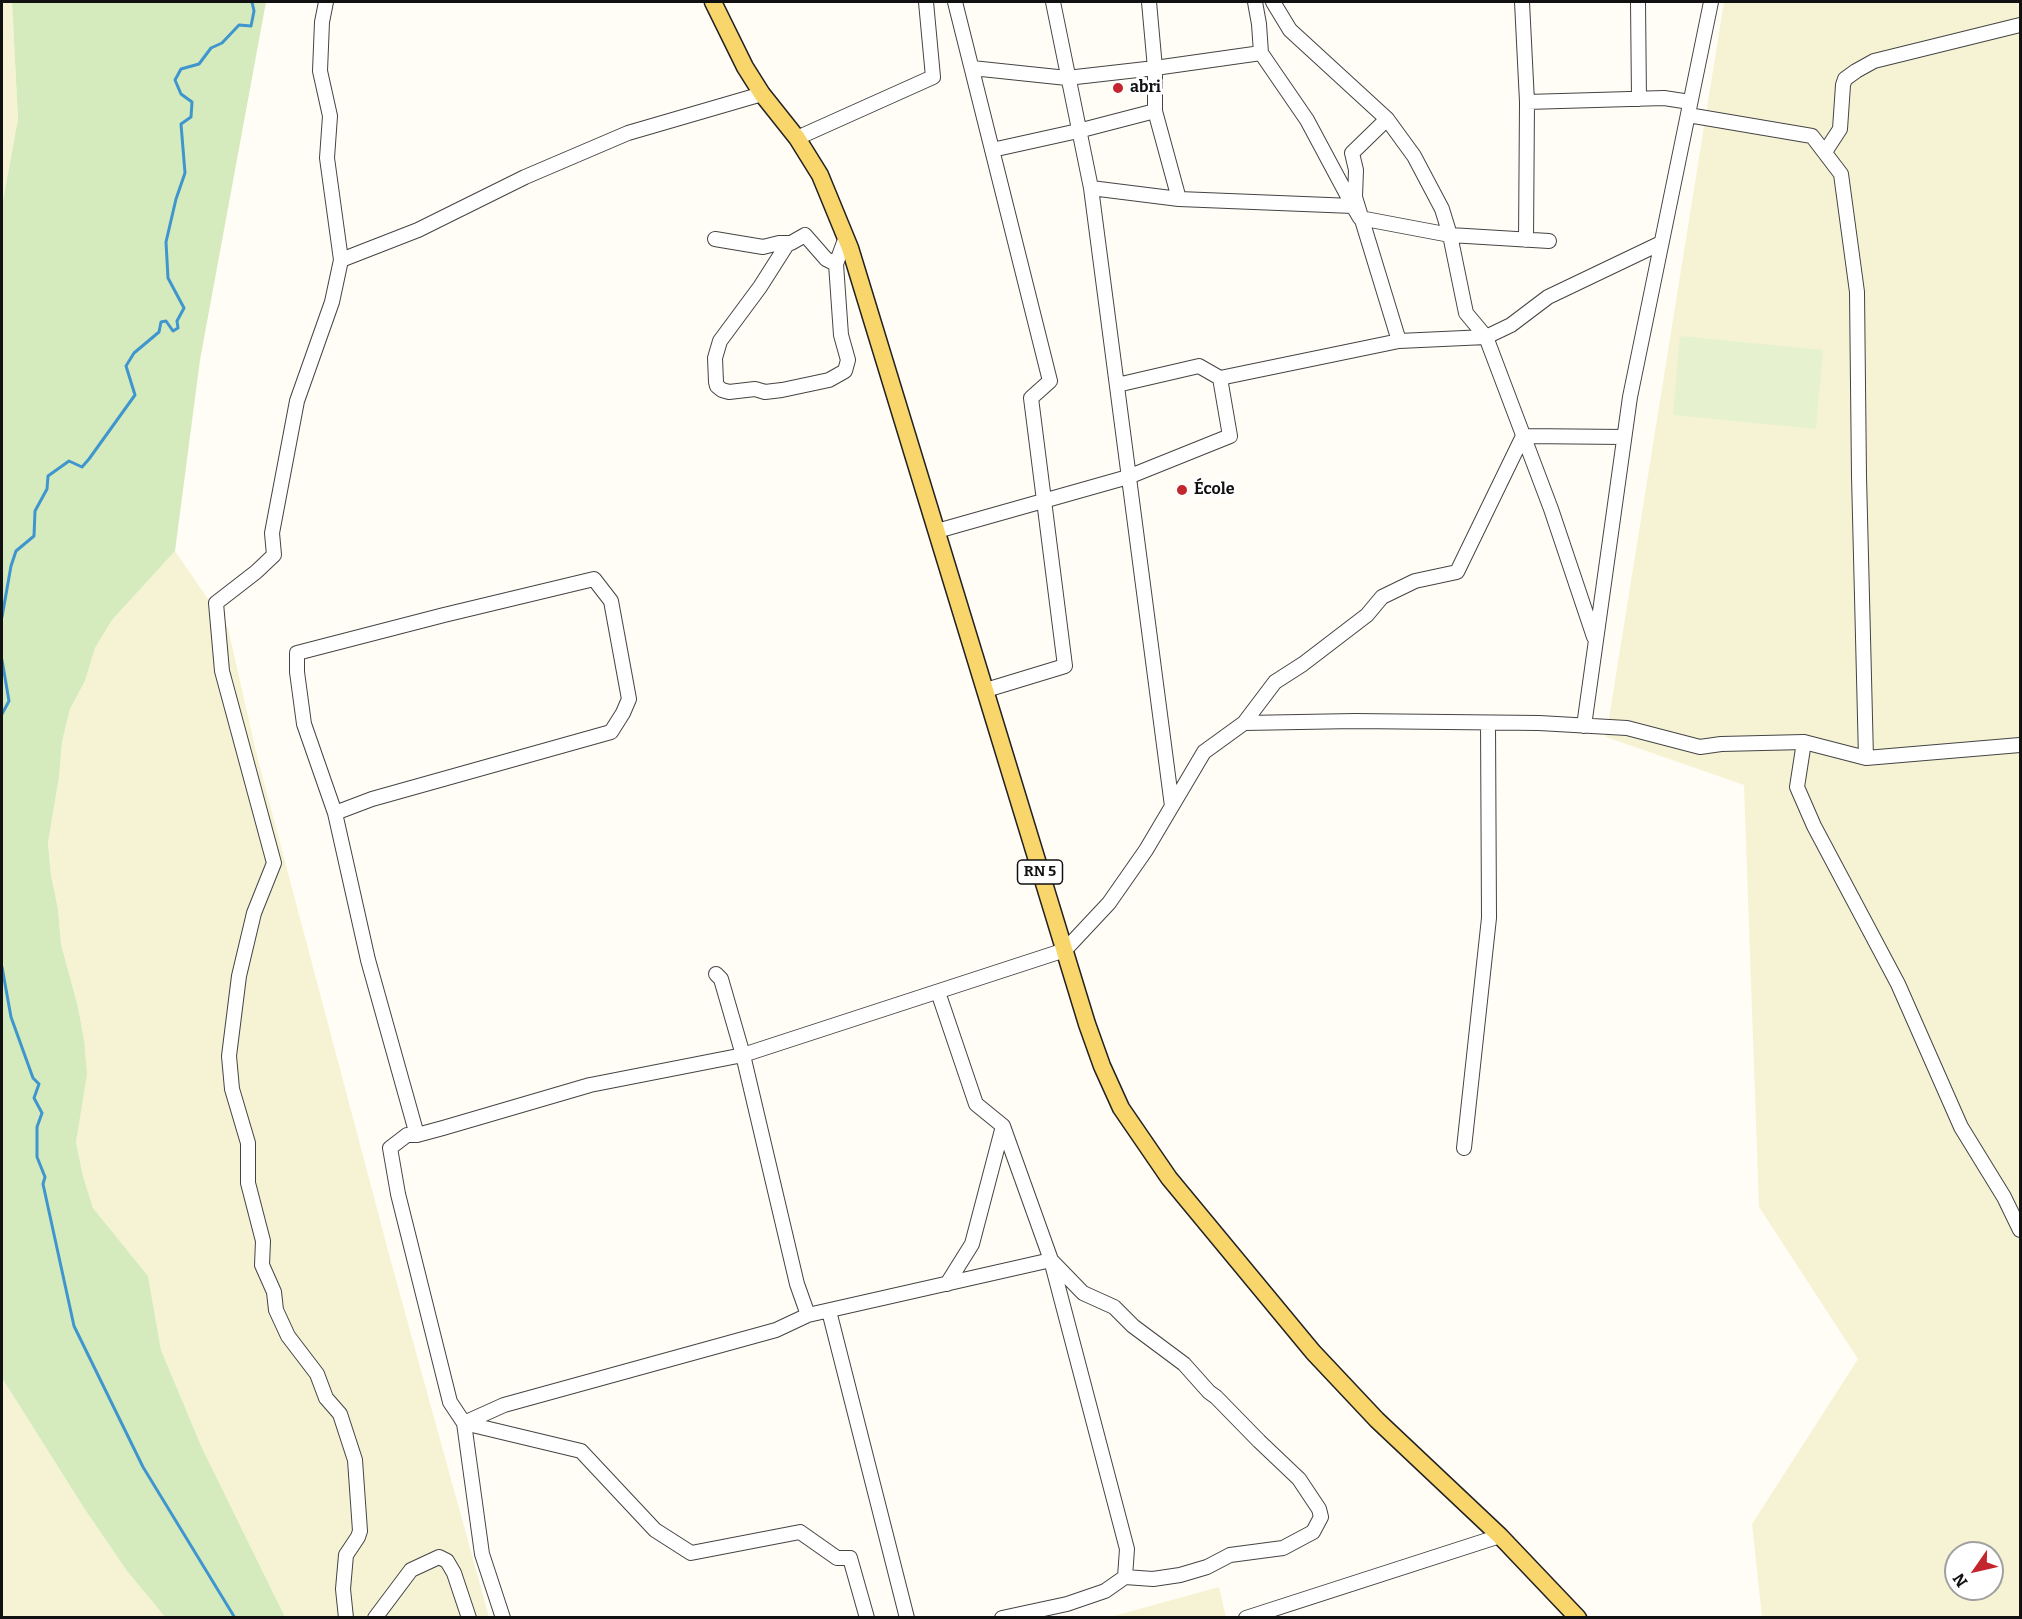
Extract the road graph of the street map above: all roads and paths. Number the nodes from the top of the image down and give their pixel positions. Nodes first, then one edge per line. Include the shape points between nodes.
1 (326, 2) edge
2 (713, 2) edge
3 (926, 2) edge
4 (955, 2) edge
5 (1053, 2) edge
6 (1149, 2) edge
7 (1255, 2) edge
8 (1273, 2) edge
9 (1522, 2) edge
10 (1638, 2) edge
11 (1711, 2) edge
12 (2020, 25) edge
13 (1261, 53) junction
14 (972, 68) junction
15 (1155, 68) junction
16 (1067, 78) junction
17 (762, 94) junction
18 (1639, 99) junction
19 (1527, 102) junction
20 (1689, 108) junction
21 (1155, 111) junction
22 (1387, 119) junction
23 (1078, 131) junction
24 (797, 138) junction
25 (992, 150) junction
26 (1825, 152) junction
27 (1091, 188) junction
28 (1179, 199) junction
29 (1353, 206) junction
30 (1360, 219) junction
31 (1450, 236) junction
32 (846, 237) junction
33 (715, 239) dead end
34 (1526, 240) junction
35 (1549, 241) dead end
36 (788, 243) junction
37 (1661, 243) junction
38 (341, 260) junction
39 (836, 264) junction
40 (1485, 337) junction
41 (1399, 341) junction
42 (1220, 378) junction
43 (1117, 386) junction
44 (1523, 436) junction
45 (1624, 437) junction
46 (1128, 477) junction
47 (1044, 500) junction
48 (937, 531) junction
49 (1596, 642) junction
50 (986, 690) junction
51 (1244, 723) junction
52 (1488, 723) junction
53 (1584, 726) junction
54 (1804, 742) junction
55 (2020, 745) edge
56 (1866, 758) junction
57 (1172, 806) junction
58 (335, 813) junction
59 (1065, 950) junction
60 (716, 974) dead end
61 (938, 992) junction
62 (743, 1055) junction
63 (1003, 1126) junction
64 (417, 1135) junction
65 (1464, 1148) dead end
66 (2020, 1230) edge
67 (1051, 1260) junction
68 (947, 1284) junction
69 (829, 1311) junction
70 (808, 1315) junction
71 (464, 1423) junction
72 (1500, 1536) junction
73 (1125, 1577) junction
74 (346, 1617) edge
75 (375, 1617) edge
76 (469, 1617) edge
77 (503, 1617) edge
78 (867, 1617) edge
79 (907, 1617) edge
80 (1002, 1617) edge
81 (1246, 1617) edge
82 (1578, 1617) edge

1 - 38 street via 320,71 330,116 327,158
2 - 17 main road, RN 5
3 - 24 street via 933,77
4 - 14 street
5 - 16 street
6 - 15 street
7 - 13 street
8 - 22 street via 1290,30
9 - 19 street
10 - 18 street
11 - 20 street
12 - 26 street via 1874,61 1856,71 1845,79 1840,129
13 - 15 street
13 - 29 street via 1307,120
14 - 16 street
14 - 25 street
15 - 16 street
15 - 21 street
16 - 23 street
17 - 24 main road, RN 5
17 - 38 street via 628,133 525,177 418,230
18 - 19 street
18 - 20 street via 1668,98
19 - 34 street
20 - 26 street via 1812,136
20 - 37 street
21 - 23 street
21 - 28 street
22 - 30 street via 1352,153
22 - 31 street via 1442,208
23 - 25 street
23 - 27 street
24 - 32 main road, RN 5 via 826,184
25 - 47 street via 1050,381 1031,398
26 - 56 street via 1841,174 1857,292
27 - 28 street
27 - 43 street
28 - 29 street
29 - 30 street
30 - 31 street
30 - 41 street
31 - 34 street
31 - 40 street via 1466,313
32 - 39 street
32 - 48 main road, RN 5
33 - 36 street via 762,247
34 - 35 street
36 - 39 street via 805,235 826,259
36 - 39 street via 720,341 714,358 716,382 722,390 770,392 829,380 845,371 848,360 841,334
37 - 40 street via 1548,297 1511,325
37 - 45 street
38 - 74 street via 332,302 297,401 273,533 274,555 216,603 222,671 274,863 254,913 243,957 229,1056 230,1078 248,1143 248,1183 263,1241 262,1265 274,1292 276,1310 288,1336 317,1374 326,1398 340,1414 354,1456 360,1531 346,1555
40 - 41 street
40 - 44 street
41 - 42 street
42 - 43 street via 1199,366
42 - 46 street via 1230,436
43 - 46 street
44 - 45 street
44 - 49 street
44 - 51 street via 1457,572 1415,581 1382,597 1367,615 1275,682
45 - 49 street
46 - 47 street
46 - 57 street
47 - 48 street
47 - 50 street via 1065,666
48 - 50 main road, RN 5
49 - 53 street
50 - 59 main road, RN 5
51 - 52 street
51 - 57 street via 1204,752
52 - 53 street
52 - 65 street via 1489,918
53 - 54 street via 1627,728 1700,747
54 - 56 street
54 - 66 street via 1797,787 1814,826 1898,984 1962,1127
55 - 56 street
57 - 59 street via 1109,903
58 - 58 street via 372,799 611,732 629,699 611,601 594,579 297,654 304,724
58 - 64 street via 368,960
59 - 61 street
59 - 72 main road, RN 5 via 1109,1084 1130,1124 1169,1178 1333,1373
60 - 62 street via 721,979
61 - 62 street
61 - 63 street via 976,1104
62 - 64 street via 590,1084
62 - 70 street
63 - 67 street
63 - 68 street via 972,1244
64 - 71 street via 407,1135 390,1148 450,1402
67 - 68 street
67 - 73 street via 1127,1549
67 - 73 street via 1083,1293 1114,1307 1184,1364 1299,1479 1321,1517 1313,1532 1283,1548 1230,1555 1180,1575 1153,1579
68 - 69 street
69 - 70 street
69 - 79 street
70 - 71 street via 776,1330 504,1405
71 - 77 street via 482,1554
71 - 78 street via 581,1452 655,1530 691,1553 800,1532 837,1558 850,1558
72 - 81 street
72 - 82 main road, RN 5
73 - 80 street via 1105,1591 1066,1604
75 - 76 street via 411,1570 439,1557 447,1561 454,1573

